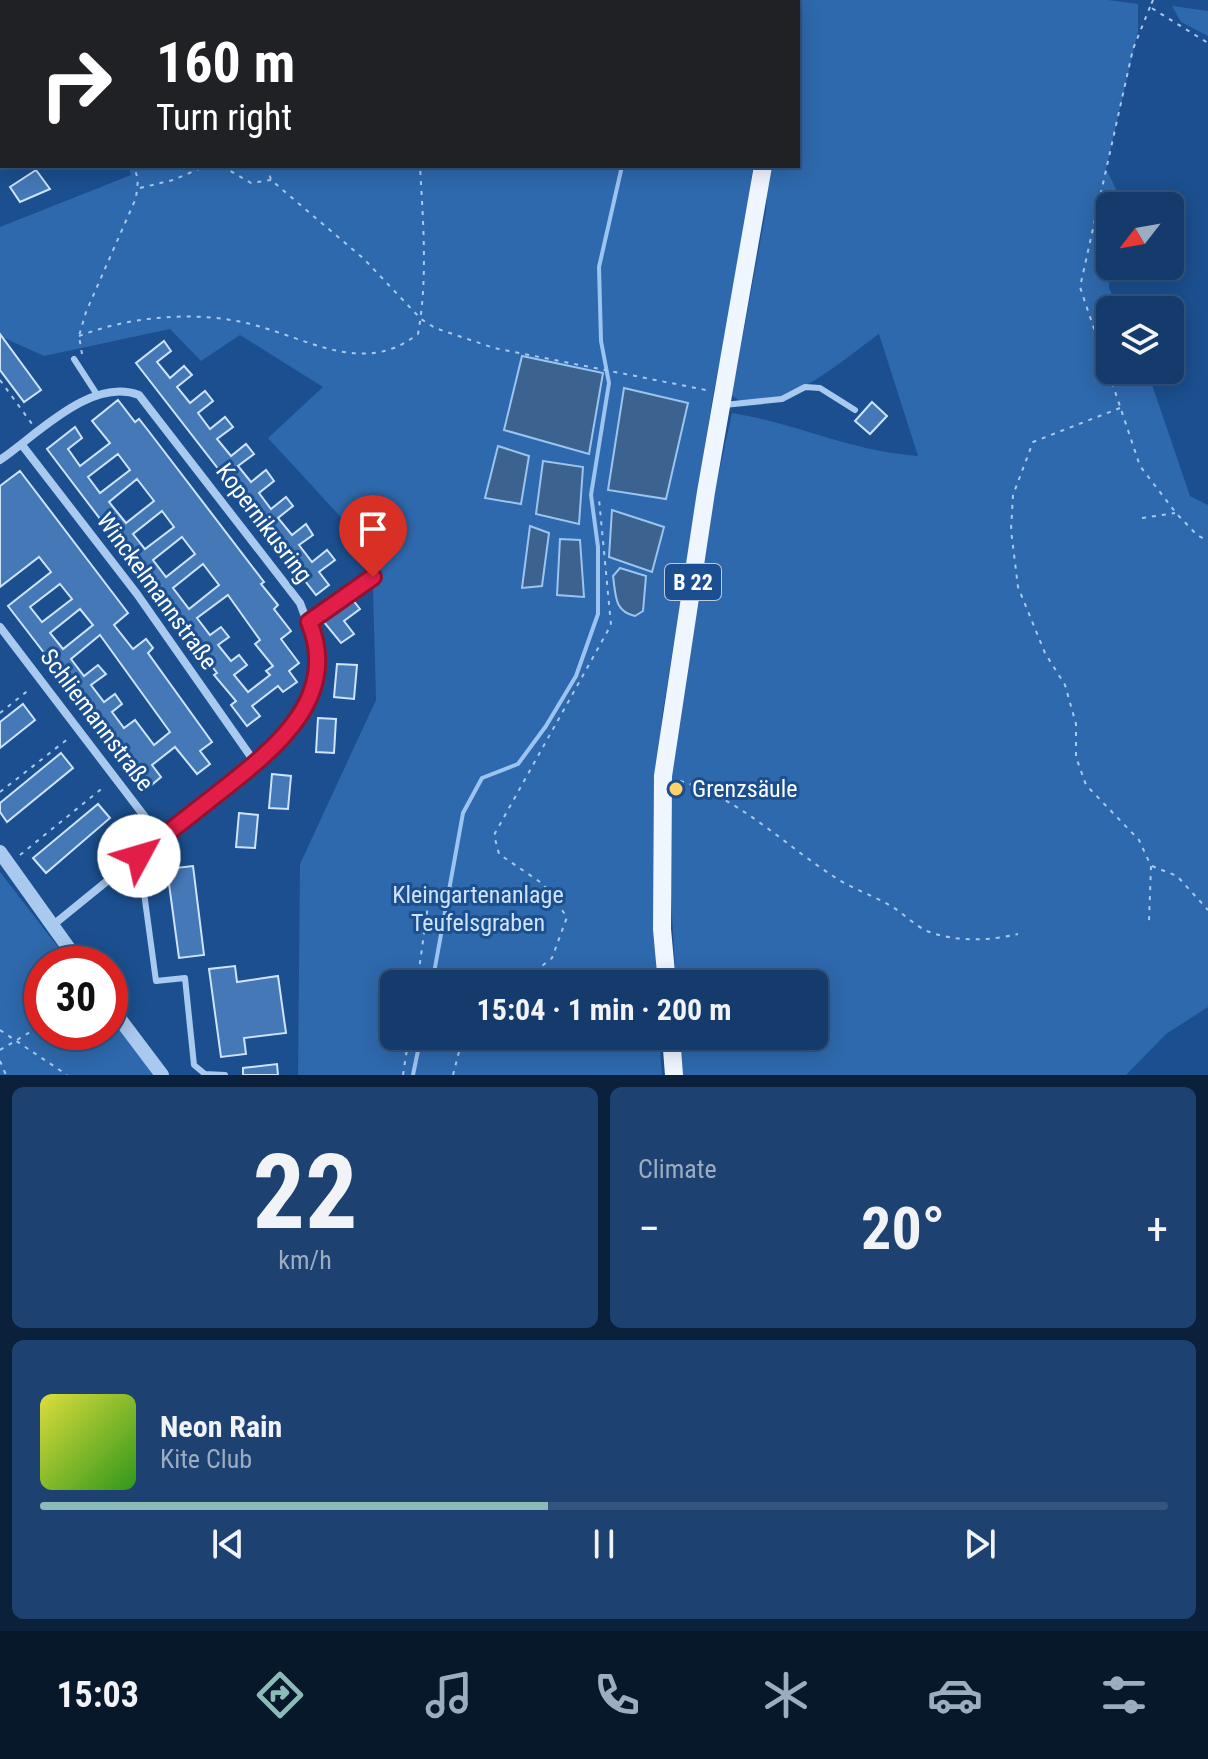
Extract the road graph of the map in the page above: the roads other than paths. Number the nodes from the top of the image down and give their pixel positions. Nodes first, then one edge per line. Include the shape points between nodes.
1 (763, 168) edge
2 (74, 359) road end
3 (96, 393) junction
4 (724, 399) junction
5 (855, 410) dead end
6 (22, 445) junction
7 (0, 460) edge
8 (373, 577) dead end
9 (309, 622) junction
10 (0, 627) edge
11 (256, 764) junction
12 (161, 838) junction
13 (139, 856) junction
14 (4, 858) edge
15 (53, 925) junction
16 (68, 946) edge
17 (666, 970) edge
18 (128, 1030) edge
19 (672, 1050) edge
20 (162, 1075) edge
21 (225, 1075) edge
22 (674, 1075) edge

1 - 4 main road, B 22
2 - 3 lane
3 - 6 street
3 - 9 street, Kopernikusring via 126,390 151,407
4 - 5 lane via 782,399 805,387 820,388
4 - 17 main road, B 22 via 663,776
6 - 7 street
6 - 11 street, Winckelmannstraße via 137,594
8 - 9 lane
9 - 11 street, Kopernikusring via 317,648 314,687 287,735
10 - 12 street, Schliemannstraße
11 - 12 street, Kopernikusring
12 - 13 street, Kopernikusring
13 - 15 street, Kopernikusring
13 - 21 lane via 156,981 185,978 194,1065 205,1074
14 - 15 street
15 - 16 street
18 - 20 street
19 - 22 main road

